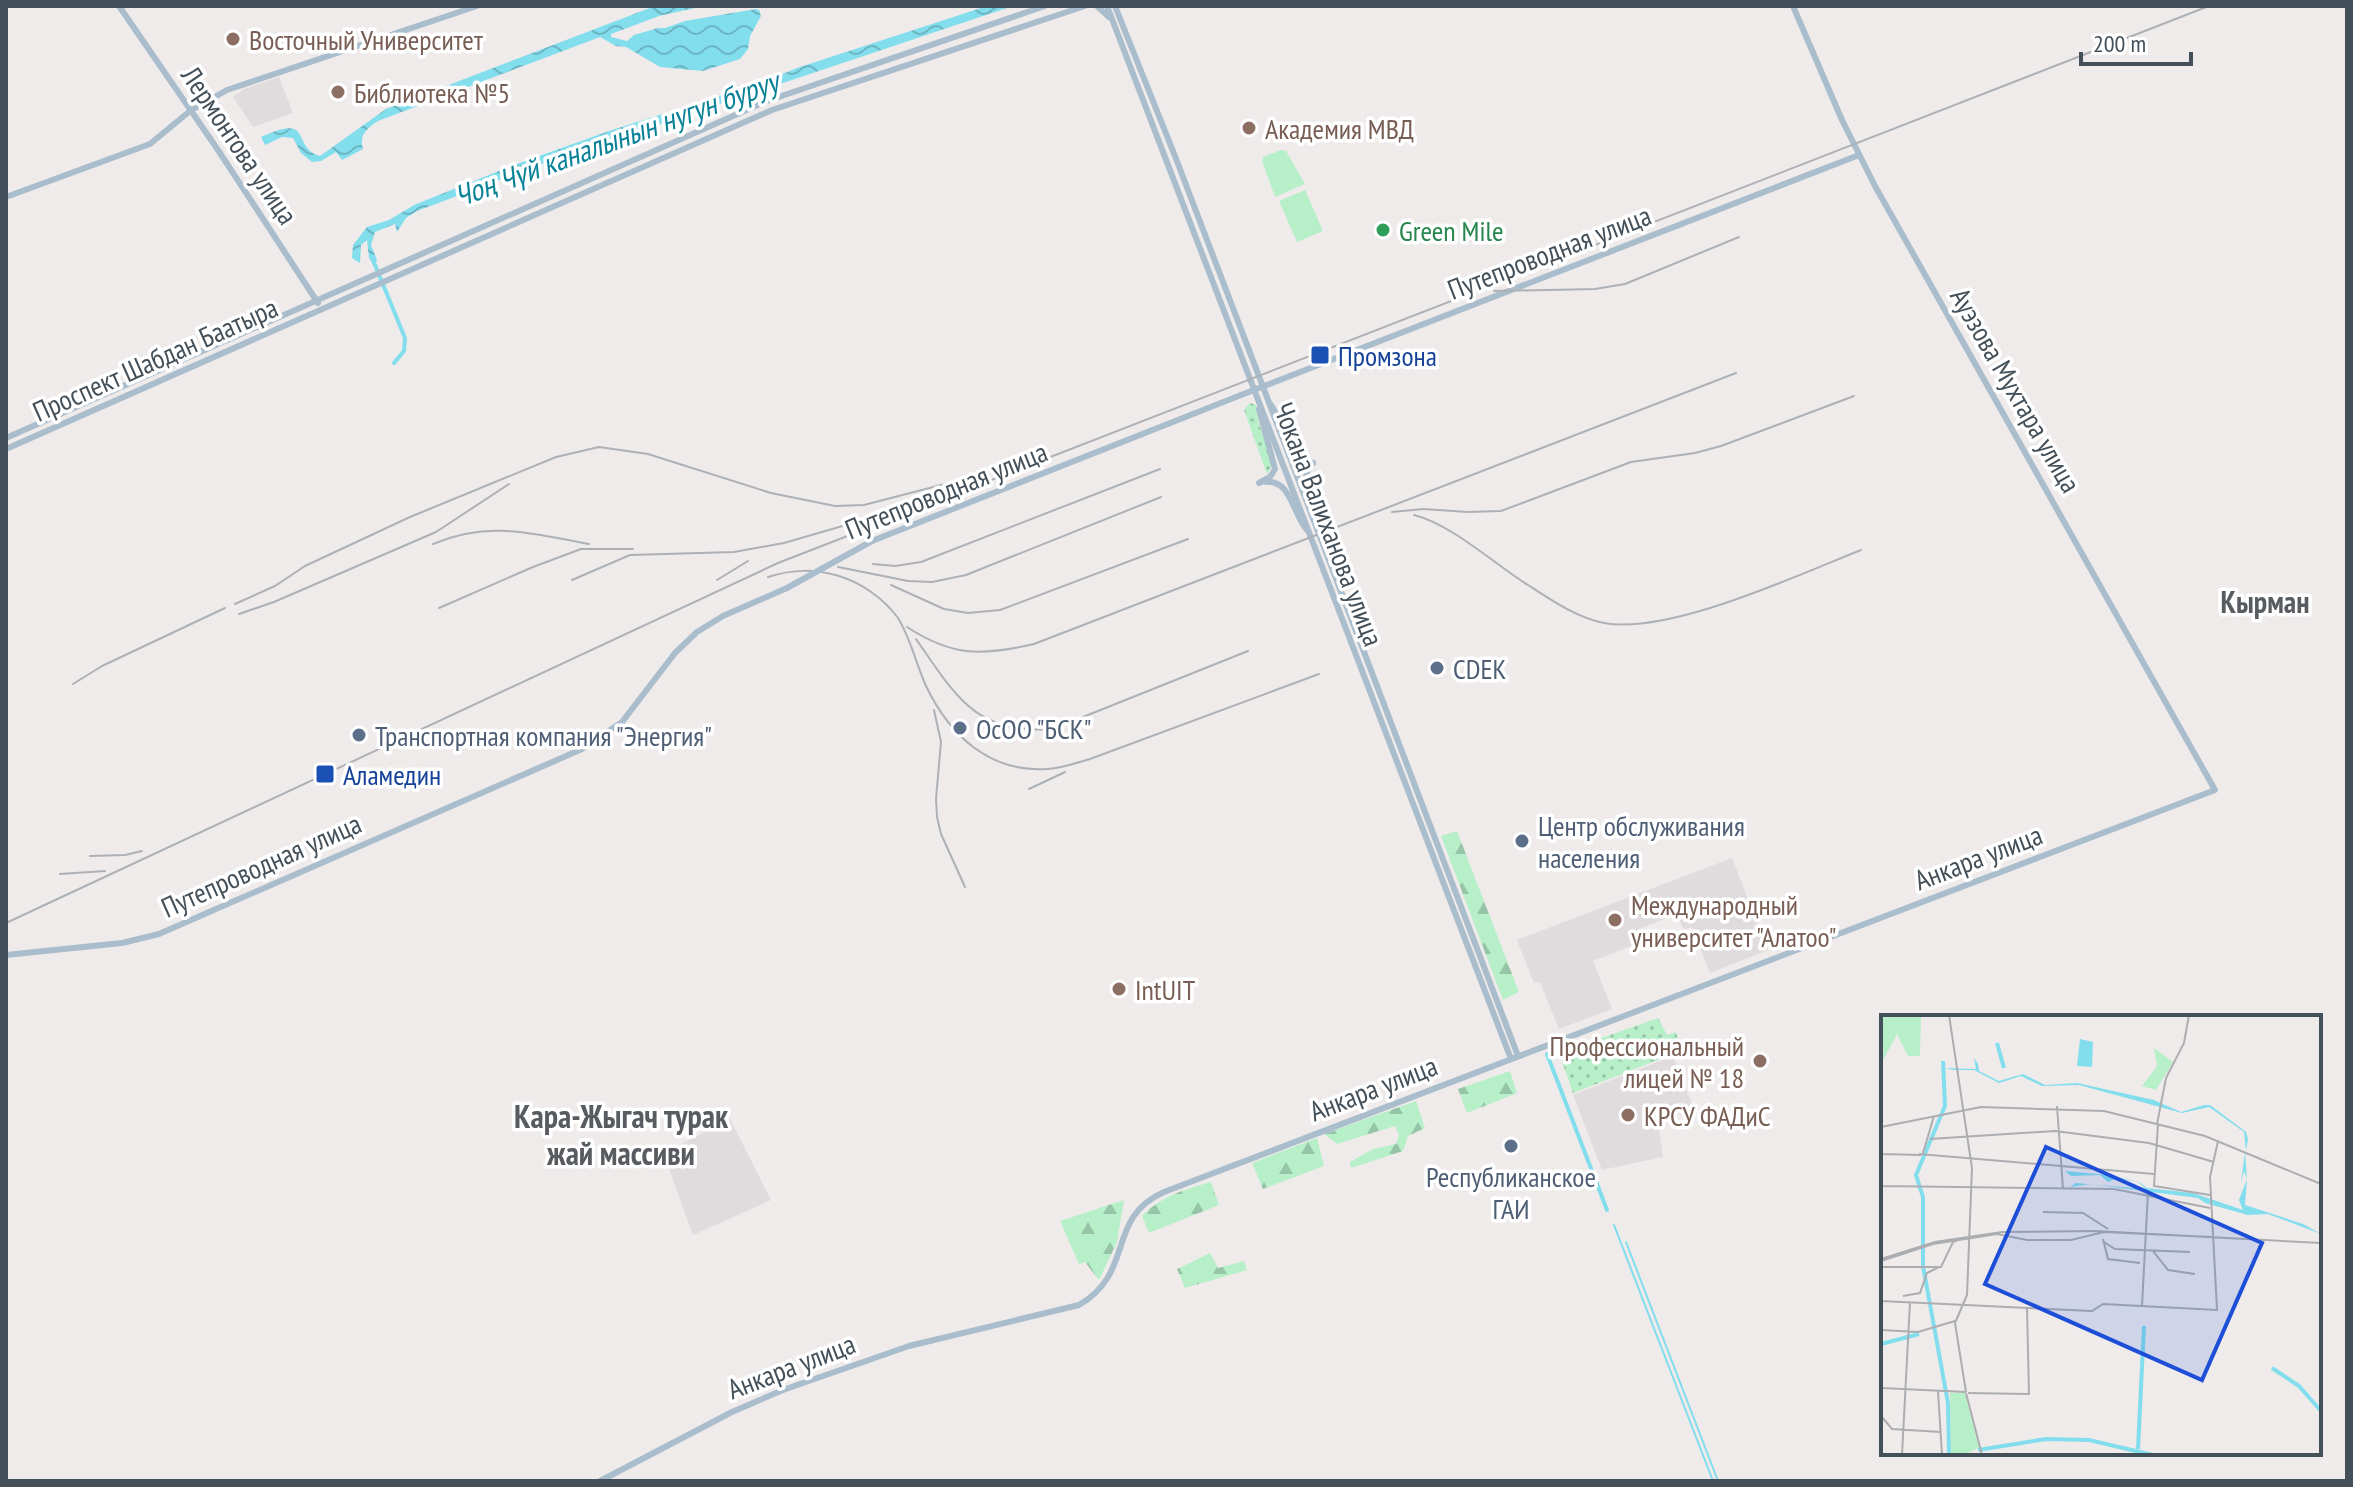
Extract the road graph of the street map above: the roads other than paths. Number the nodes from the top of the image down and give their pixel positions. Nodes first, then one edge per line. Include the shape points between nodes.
1 (119, 6) edge
2 (477, 6) edge
3 (1045, 6) edge
4 (1085, 6) edge
5 (1097, 6) edge
6 (1107, 6) edge
7 (1118, 6) edge
8 (1793, 6) edge
9 (1072, 7) edge
10 (1116, 21) junction
11 (976, 30) junction
12 (980, 39) junction
13 (902, 55) junction
14 (905, 64) junction
15 (778, 97) junction
16 (782, 106) junction
17 (190, 111) junction
18 (722, 121) junction
19 (726, 131) junction
20 (1859, 155) junction
21 (626, 163) junction
22 (630, 173) junction
23 (6, 197) edge
24 (503, 218) junction
25 (507, 227) junction
26 (458, 238) junction
27 (463, 247) junction
28 (316, 301) junction
29 (322, 310) junction
30 (172, 366) junction
31 (175, 374) junction
32 (1262, 399) junction
33 (83, 405) junction
34 (87, 413) junction
35 (27, 429) junction
36 (10, 437) edge
37 (31, 437) junction
38 (17, 444) junction
39 (6, 449) edge
40 (1313, 530) junction
41 (2215, 790) joint
42 (6, 955) edge
43 (1514, 1057) junction
44 (600, 1481) edge

1 - 17 main road, Лермонтова улица
2 - 17 main road via 227,90
3 - 11 main road
4 - 9 main road
5 - 10 main road
6 - 10 main road, Чокана Валиханова улица
7 - 10 main road, Чокана Валиханова улица
8 - 20 main road, Ауэзова Мухтара улица
9 - 12 main road
10 - 32 main road, Чокана Валиханова улица
11 - 12 main road
11 - 13 main road
12 - 14 main road
13 - 14 main road
13 - 15 main road
14 - 16 main road
15 - 16 main road
15 - 18 main road
16 - 19 main road
17 - 23 main road via 150,144
17 - 28 main road, Лермонтова улица
18 - 19 main road
18 - 21 main road
19 - 22 main road
20 - 41 main road, Ауэзова Мухтара улица
20 - 42 main road, Путепроводная улица, bridge via 872,541 697,632 622,722 582,749 175,928 122,943
21 - 22 main road
21 - 24 main road
22 - 25 main road
24 - 25 main road
24 - 26 main road
25 - 27 main road
26 - 27 main road
26 - 28 main road, Проспект Шабдан Баатыра
27 - 29 main road, Проспект Шабдан Баатыра
28 - 29 main road, Лермонтова улица
28 - 30 main road, Проспект Шабдан Баатыра
29 - 31 main road, Проспект Шабдан Баатыра
30 - 31 main road
30 - 33 main road, Проспект Шабдан Баатыра
31 - 34 main road, Проспект Шабдан Баатыра
32 - 40 main road, Чокана Валиханова улица
32 - 40 main road via 1280,418 1297,457 1313,463 1304,479 1314,511
32 - 40 main road via 1261,425 1275,463 1273,473 1259,483 1280,483 1297,517
33 - 34 main road
33 - 35 main road, Проспект Шабдан Баатыра
34 - 37 main road, Проспект Шабдан Баатыра
35 - 36 main road, Проспект Шабдан Баатыра
35 - 37 main road
36 - 38 main road
37 - 38 main road, Проспект Шабдан Баатыра
38 - 39 main road, Проспект Шабдан Баатыра
40 - 43 main road, Чокана Валиханова улица
41 - 43 main road, Анкара улица
43 - 44 main road, Анкара улица via 1146,1201 1131,1218 1111,1274 1079,1305 909,1346 797,1385 743,1406

